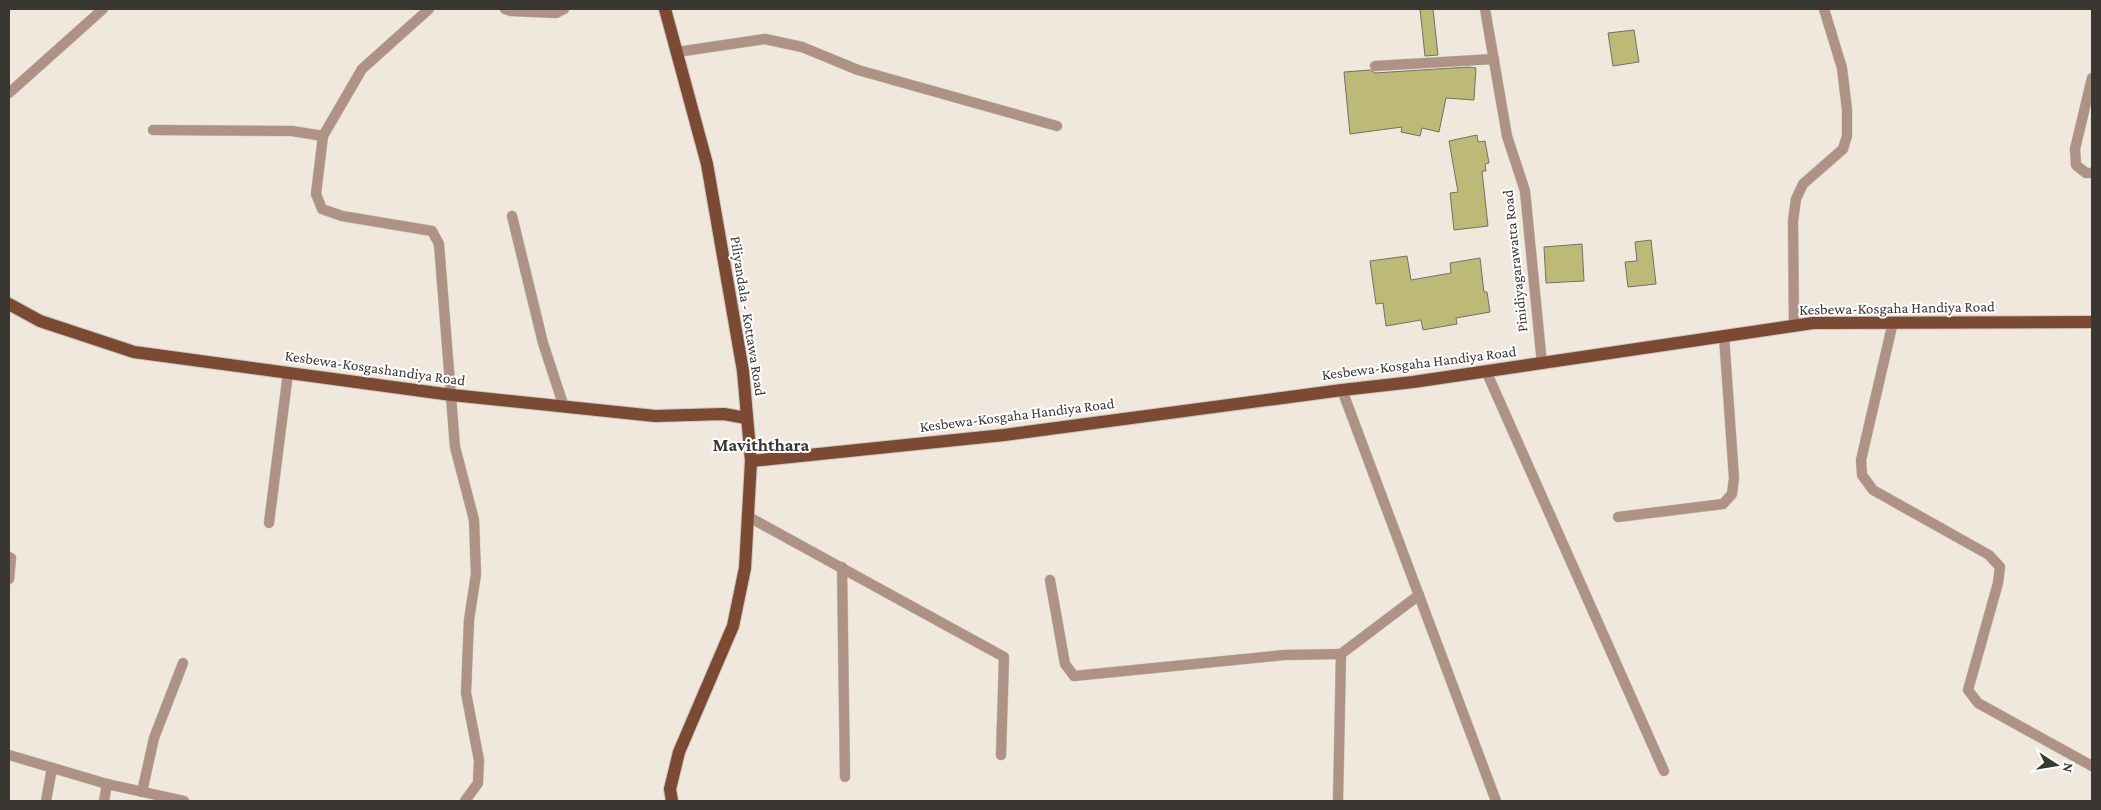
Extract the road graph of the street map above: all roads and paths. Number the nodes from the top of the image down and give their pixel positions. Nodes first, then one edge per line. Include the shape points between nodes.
1 (103, 9) edge
2 (429, 9) edge
3 (505, 9) edge
4 (564, 9) edge
5 (665, 9) edge
6 (1485, 9) edge
7 (1824, 9) edge
8 (677, 52) junction
9 (1494, 59) junction
10 (1375, 66) dead end
11 (2092, 78) edge
12 (9, 92) edge
13 (1057, 126) dead end
14 (152, 130) dead end
15 (323, 136) junction
16 (2092, 173) edge
17 (512, 216) dead end
18 (9, 304) edge
19 (1893, 322) junction
20 (2092, 322) edge
21 (1794, 325) junction
22 (1724, 336) junction
23 (1542, 364) junction
24 (1486, 371) junction
25 (288, 373) junction
26 (1342, 390) junction
27 (452, 395) junction
28 (564, 407) junction
29 (746, 418) junction
30 (751, 461) junction
31 (747, 516) junction
32 (1618, 517) dead end
33 (269, 523) dead end
34 (9, 557) edge
35 (842, 566) junction
36 (9, 579) edge
37 (1050, 580) dead end
38 (1419, 596) junction
39 (1341, 654) junction
40 (183, 663) dead end
41 (9, 755) edge
42 (1000, 755) dead end
43 (2092, 766) edge
44 (52, 768) junction
45 (1664, 772) dead end
46 (845, 776) dead end
47 (107, 784) junction
48 (142, 792) junction
49 (46, 801) edge
50 (104, 801) edge
51 (184, 801) edge
52 (466, 801) edge
53 (672, 801) edge
54 (1338, 801) edge
55 (1496, 801) edge

1 - 12 street
2 - 15 street via 362,69
3 - 4 street via 556,13
5 - 8 main road, Piliyandala - Kottawa Road
6 - 9 street, Pinidiyagarawatta Road
7 - 21 street via 1842,68 1847,136 1843,149 1803,184 1796,199 1793,221
8 - 13 street via 765,39 802,47 858,70
8 - 29 main road, Piliyandala - Kottawa Road via 707,164 744,371
9 - 10 street
9 - 23 street, Pinidiyagarawatta Road via 1507,136 1525,191
11 - 16 street via 2075,149 2076,165 2086,173
14 - 15 street via 292,131
15 - 27 street via 316,194 322,209 342,216 432,231 439,244
17 - 28 street via 543,343
18 - 25 main road, Kesbewa-Kosgashandiya Road via 40,320 134,352
19 - 20 main road, Kesbewa-Kosgaha Handiya Road
19 - 21 main road, Kesbewa-Kosgaha Handiya Road
19 - 43 street via 1861,460 1862,475 1873,490 1989,555 2000,566 1968,690 1978,703
21 - 22 main road, Kesbewa-Kosgaha Handiya Road
22 - 23 main road, Kesbewa-Kosgaha Handiya Road
22 - 32 street via 1734,478 1732,494 1723,504
23 - 24 main road, Kesbewa-Kosgaha Handiya Road
24 - 26 main road, Kesbewa-Kosgaha Handiya Road
24 - 45 street
25 - 27 main road, Kesbewa-Kosgashandiya Road
25 - 33 street
26 - 30 main road, Kesbewa-Kosgaha Handiya Road via 1004,435
26 - 38 street
27 - 28 main road, Kesbewa-Kosgashandiya Road
27 - 52 street via 455,447 474,520 476,574 469,620 466,692 479,760 478,783
28 - 29 main road, Kesbewa-Kosgashandiya Road via 655,416 724,414
29 - 30 main road, Piliyandala - Kottawa Road
30 - 31 main road, Piliyandala - Kottawa Road
31 - 35 street
31 - 53 main road, Piliyandala - Kottawa Road via 745,568 733,626 679,752 670,789
34 - 36 street
35 - 42 street via 1004,657
35 - 46 street
37 - 39 street via 1065,664 1074,676 1284,655
38 - 39 street
38 - 55 street
39 - 54 street
40 - 48 street via 154,738
41 - 44 street
44 - 47 street
44 - 49 street
47 - 48 street
47 - 50 street
48 - 51 street

